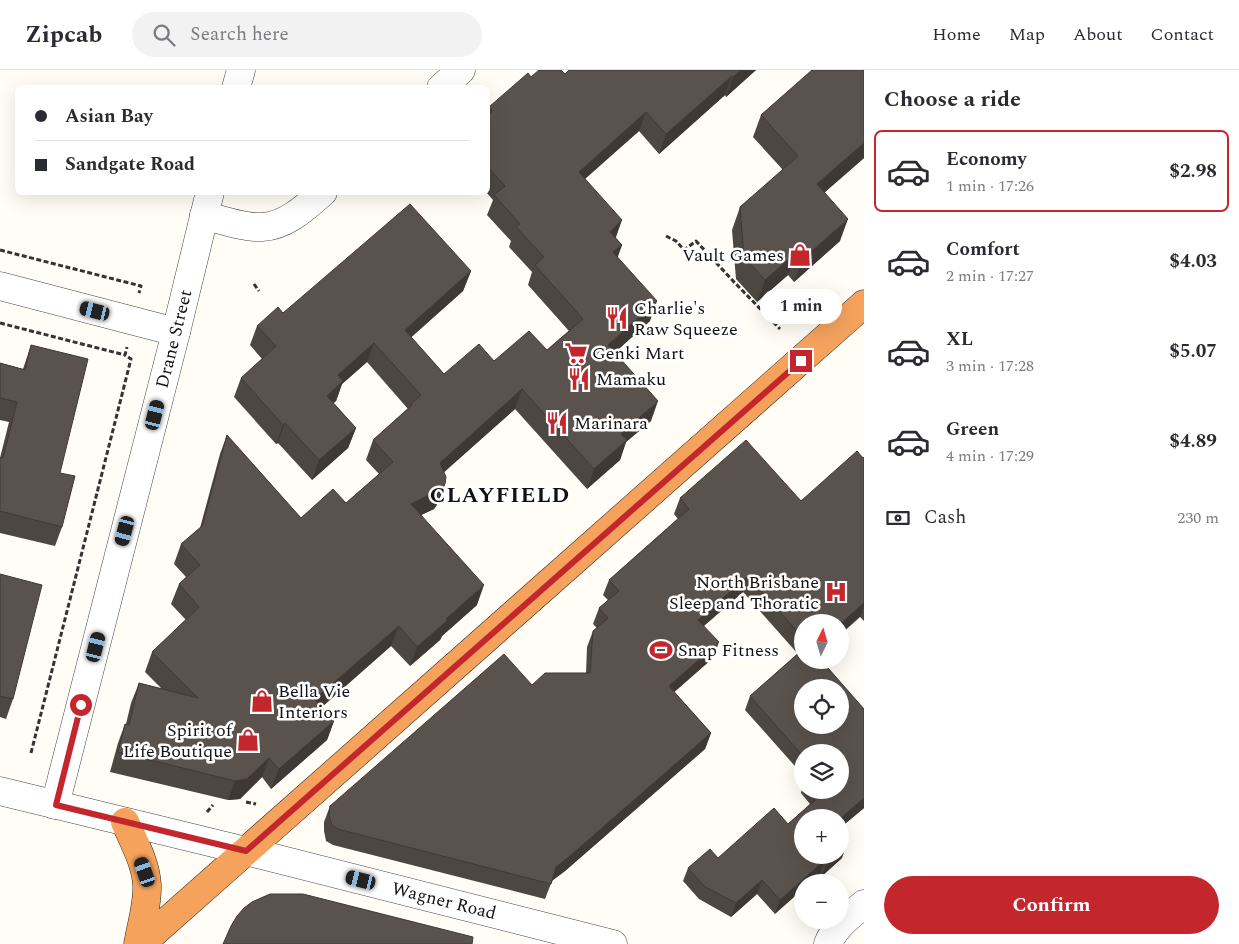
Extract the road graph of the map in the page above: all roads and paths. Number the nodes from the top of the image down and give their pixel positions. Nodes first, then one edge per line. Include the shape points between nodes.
1 (241, 70) edge
2 (461, 70) edge
3 (237, 85) edge
4 (444, 85) edge
5 (319, 195) edge
6 (207, 204) edge
7 (666, 236) dead end
8 (0, 250) edge
9 (254, 284) dead end
10 (0, 286) edge
11 (259, 291) dead end
12 (139, 294) dead end
13 (864, 304) edge
14 (805, 308) dead end
15 (811, 314) dead end
16 (0, 323) edge
17 (780, 329) dead end
18 (176, 332) junction
19 (128, 344) dead end
20 (125, 355) junction
21 (31, 753) dead end
22 (0, 791) edge
23 (246, 802) dead end
24 (256, 804) dead end
25 (56, 805) junction
26 (213, 805) dead end
27 (207, 812) dead end
28 (125, 822) junction
29 (246, 851) junction
30 (864, 904) edge
31 (139, 944) edge
32 (613, 944) edge
33 (828, 944) edge

1 - 3 street
2 - 4 street
5 - 6 street via 287,220 261,227 227,221
6 - 18 street, Drane Street
7 - 17 path via 684,250 696,241
8 - 12 path via 141,286
9 - 11 path
10 - 18 street
13 - 29 highway
14 - 15 path
16 - 20 path
18 - 25 street, Drane Street
19 - 20 path
20 - 21 path via 131,359
22 - 25 street, Wagner Road
23 - 24 path
25 - 28 street, Wagner Road
26 - 27 path
28 - 29 street, Wagner Road
28 - 31 highway via 145,872 147,886
29 - 31 highway
29 - 32 street, Wagner Road
30 - 33 street via 839,926

